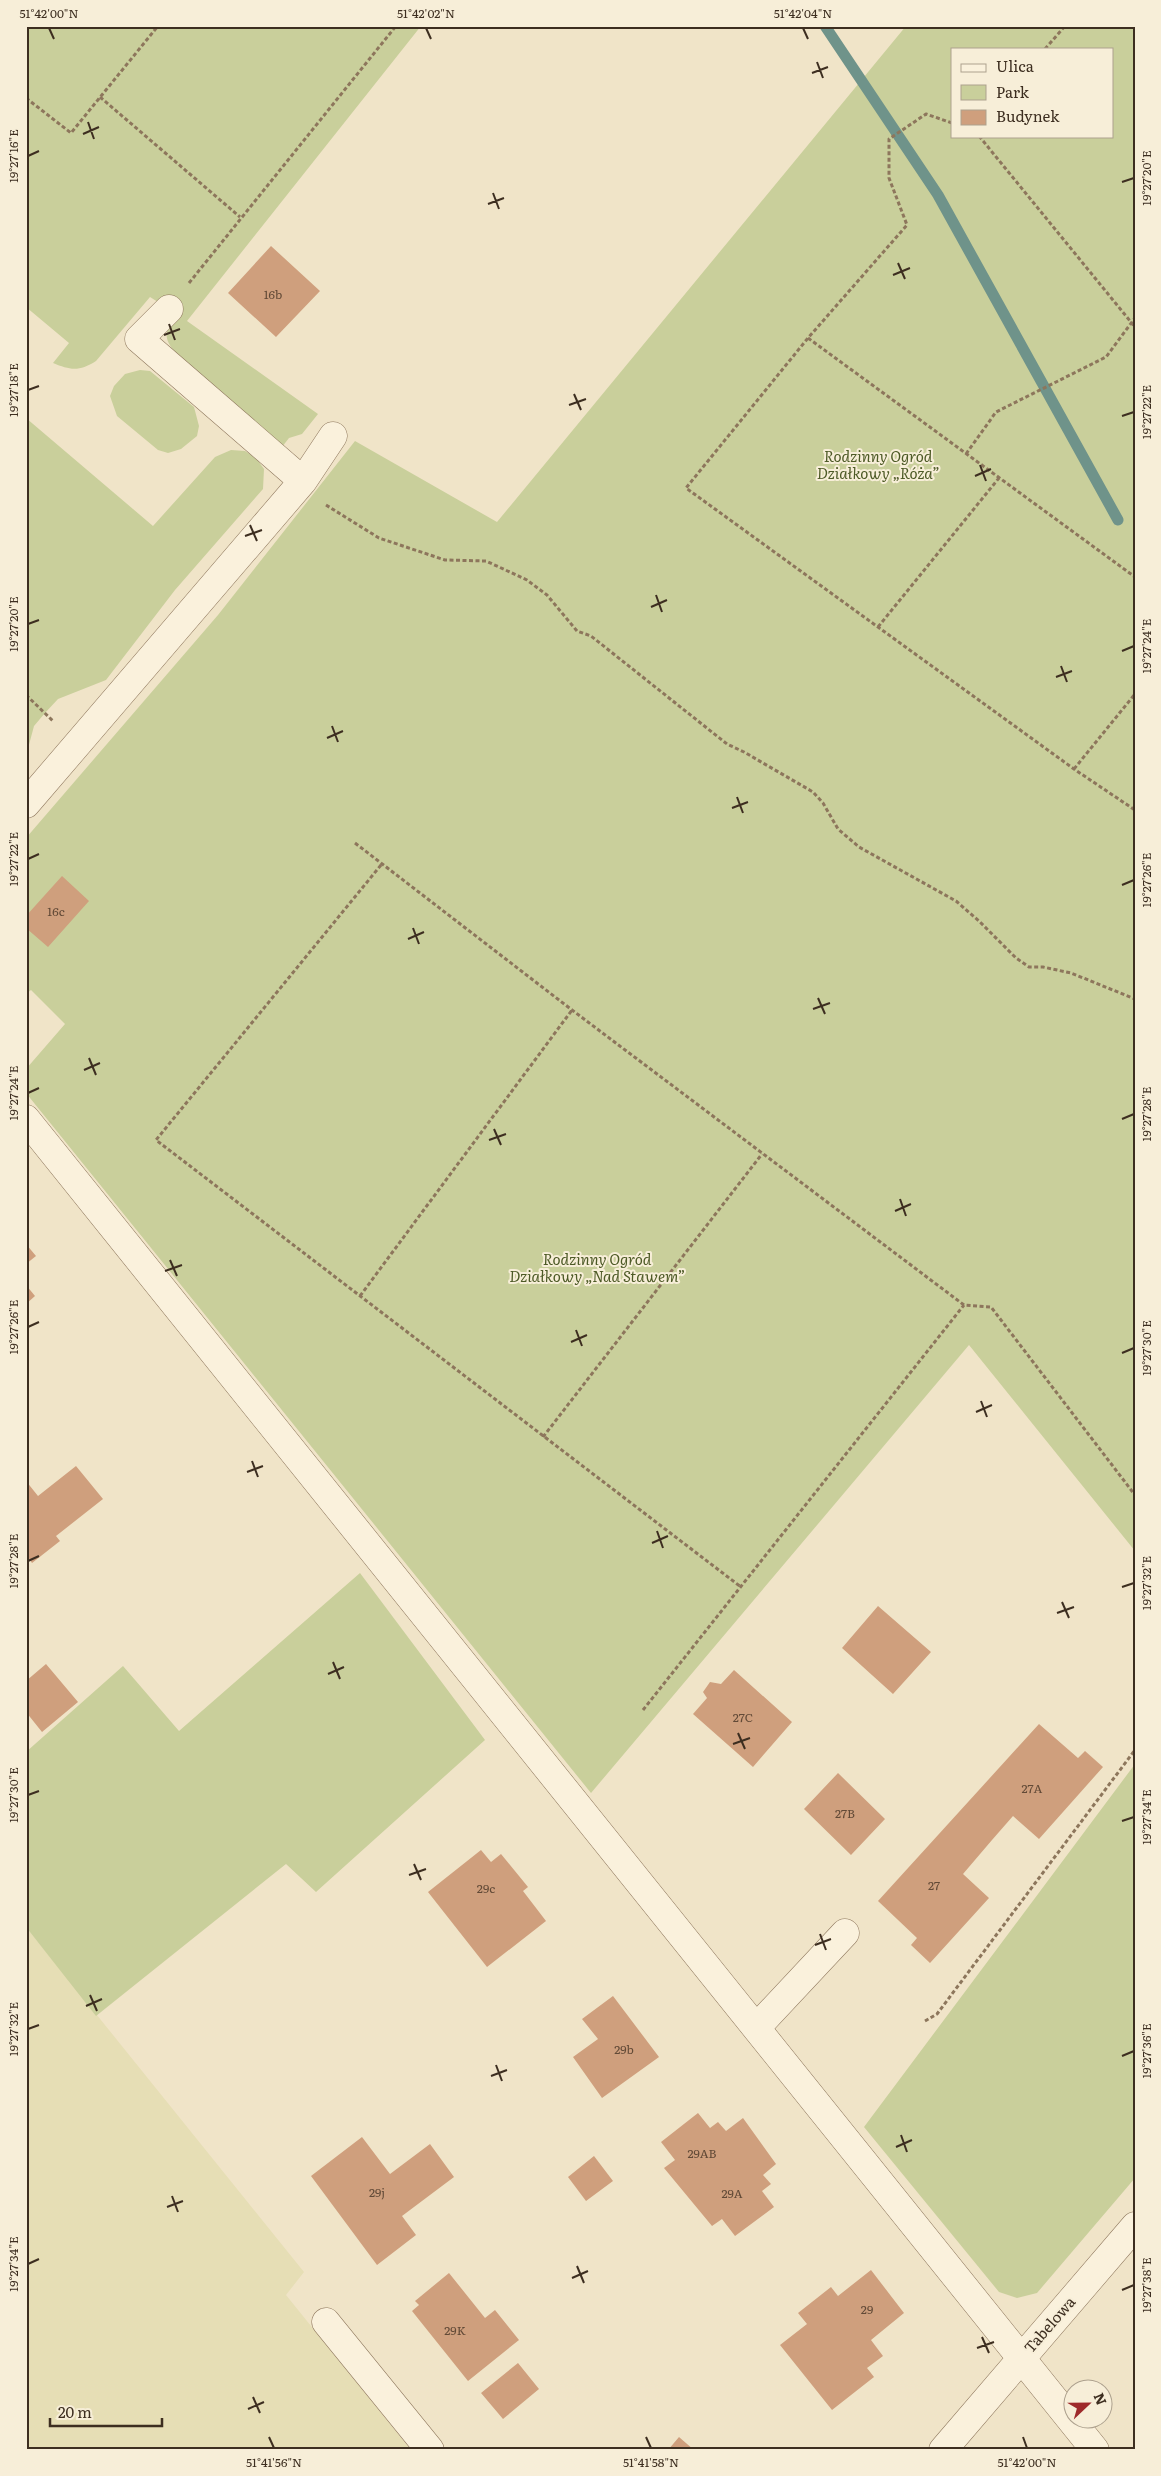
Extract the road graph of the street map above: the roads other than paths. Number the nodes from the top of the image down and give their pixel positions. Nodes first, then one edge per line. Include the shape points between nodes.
1 (169, 309) road end
2 (332, 436) dead end
3 (301, 484) junction
4 (26, 804) edge
5 (26, 1120) edge
6 (845, 1934) dead end
7 (757, 2027) junction
8 (1135, 2226) edge
9 (326, 2322) dead end
10 (1022, 2358) junction
11 (430, 2450) edge
12 (943, 2450) edge
13 (1095, 2450) edge

1 - 3 street via 139,339
2 - 3 street
3 - 4 street
5 - 7 street
6 - 7 street
7 - 10 street
8 - 10 street, Tabelowa
9 - 11 street
10 - 12 street
10 - 13 street, Tabelowa

